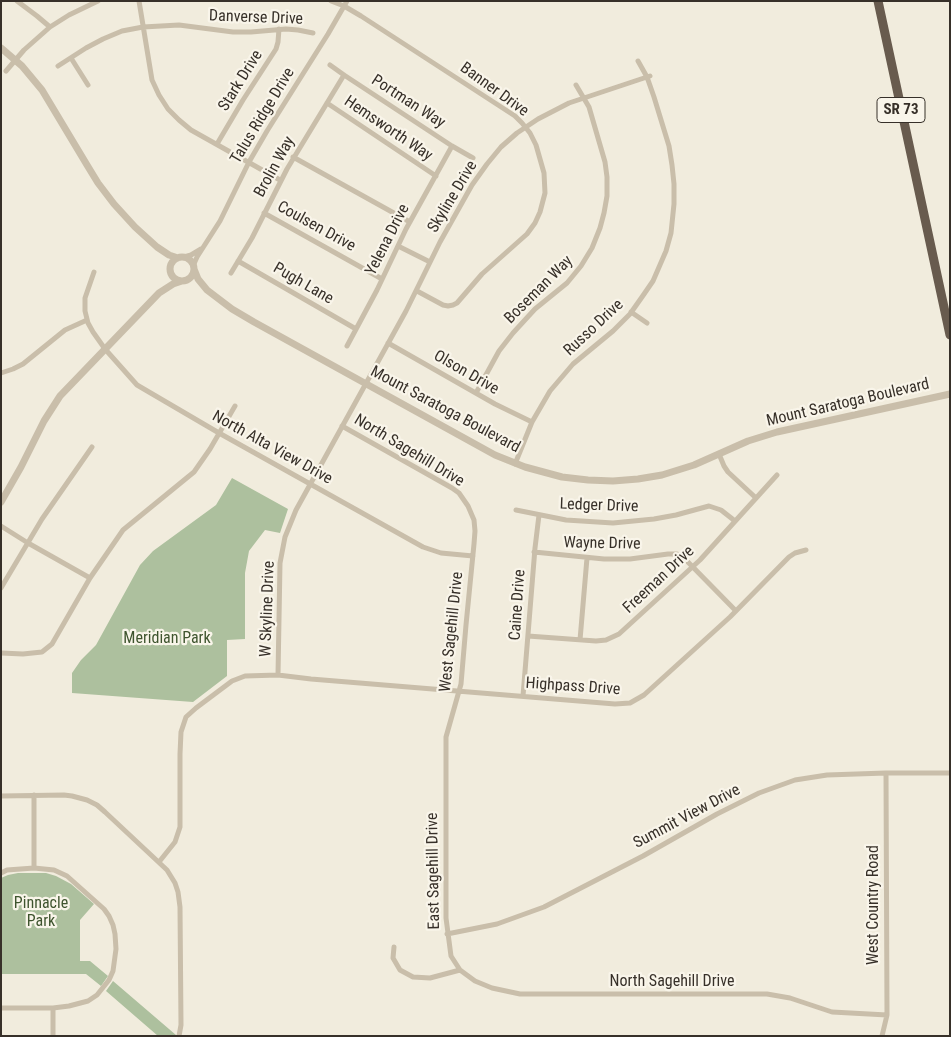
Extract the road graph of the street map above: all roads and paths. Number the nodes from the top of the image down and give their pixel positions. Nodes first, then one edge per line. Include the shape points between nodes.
1 (98, 1) edge
2 (139, 1) edge
3 (331, 1) edge
4 (878, 1) edge
5 (20, 2) edge
6 (345, 4) edge
7 (50, 27) junction
8 (143, 27) junction
9 (279, 30) junction
10 (314, 33) dead end
11 (1, 48) edge
12 (71, 58) junction
13 (15, 59) junction
14 (638, 61) dead end
15 (330, 65) dead end
16 (58, 66) dead end
17 (6, 71) dead end
18 (344, 75) junction
19 (648, 76) junction
20 (88, 85) dead end
21 (576, 85) dead end
22 (584, 98) junction
23 (327, 102) junction
24 (525, 127) junction
25 (217, 144) junction
26 (452, 146) junction
27 (293, 157) junction
28 (473, 158) dead end
29 (249, 162) junction
30 (436, 176) junction
31 (280, 180) junction
32 (264, 213) junction
33 (410, 222) junction
34 (205, 246) junction
35 (398, 246) junction
36 (157, 247) junction
37 (181, 257) junction
38 (238, 261) junction
39 (430, 262) junction
40 (194, 268) junction
41 (170, 270) junction
42 (94, 272) dead end
43 (231, 273) dead end
44 (382, 278) junction
45 (183, 281) junction
46 (207, 290) junction
47 (417, 290) junction
48 (158, 293) junction
49 (631, 312) junction
50 (87, 320) junction
51 (647, 323) dead end
52 (356, 329) junction
53 (950, 335) edge
54 (388, 343) junction
55 (347, 346) dead end
56 (105, 349) junction
57 (1, 373) edge
58 (366, 384) junction
59 (476, 393) junction
60 (950, 394) edge
61 (235, 406) dead end
62 (532, 422) junction
63 (342, 426) junction
64 (219, 433) junction
65 (92, 447) dead end
66 (719, 454) junction
67 (515, 464) junction
68 (777, 475) dead end
69 (310, 483) junction
70 (756, 498) junction
71 (1, 502) edge
72 (516, 510) dead end
73 (539, 515) junction
74 (735, 521) junction
75 (1, 526) edge
76 (28, 543) junction
77 (806, 550) dead end
78 (534, 552) junction
79 (473, 556) junction
80 (587, 558) junction
81 (693, 567) junction
82 (90, 578) junction
83 (1, 588) edge
84 (736, 611) junction
85 (528, 636) junction
86 (580, 640) junction
87 (1, 653) edge
88 (278, 675) junction
89 (460, 691) junction
90 (524, 696) junction
91 (445, 770) joint
92 (886, 773) junction
93 (950, 773) edge
94 (1, 796) edge
95 (34, 796) junction
96 (159, 862) junction
97 (34, 868) junction
98 (1, 873) edge
99 (447, 934) junction
100 (394, 947) dead end
101 (460, 970) junction
102 (1, 1008) edge
103 (53, 1008) junction
104 (887, 1014) junction
105 (53, 1036) edge
106 (180, 1036) edge
107 (882, 1036) edge

1 - 7 street
2 - 8 street
3 - 6 street, Banner Drive
4 - 53 highway, SR 73
5 - 7 street
6 - 24 street, Banner Drive via 511,113
6 - 29 street, Talus Ridge Drive
7 - 13 street
8 - 9 street, Danverse Drive via 179,25 242,32
8 - 12 street, Danverse Drive via 122,31 94,43
8 - 25 street via 152,80 163,103 185,126
9 - 10 street, Danverse Drive
9 - 25 street, Stark Drive via 276,49
11 - 13 street
12 - 16 street, Danverse Drive
12 - 20 street
13 - 17 street
13 - 36 street via 42,90 106,194
14 - 19 street, Russo Drive
15 - 18 street, Portman Way
18 - 23 street, Brolin Way
18 - 26 street, Portman Way
19 - 22 street, Skyline Drive
19 - 49 street, Russo Drive via 669,146 674,174 674,204 662,260 648,289
21 - 22 street, Boseman Way
22 - 24 street, Skyline Drive
22 - 59 street, Boseman Way via 591,112 606,170 606,206 600,228 581,266 513,333
23 - 27 street, Brolin Way
23 - 30 street, Hemsworth Way
24 - 39 street, Skyline Drive via 501,147 480,172
24 - 47 street, Banner Drive via 536,145 544,180 544,200 534,223 457,303 446,306
25 - 29 street
26 - 28 street, Portman Way
26 - 30 street, Yelena Drive
27 - 31 street, Brolin Way
27 - 33 street
29 - 31 street
29 - 34 street, Talus Ridge Drive
30 - 33 street, Yelena Drive
31 - 32 street, Brolin Way
32 - 38 street, Brolin Way
32 - 44 street, Coulsen Drive
33 - 35 street, Yelena Drive
34 - 37 street
34 - 40 street, Talus Ridge Drive
35 - 39 street
35 - 44 street, Yelena Drive
36 - 37 street via 169,255
36 - 41 street
37 - 40 street via 191,262
37 - 41 street via 172,262
38 - 43 street, Brolin Way
38 - 52 street, Pugh Lane
39 - 47 street, Skyline Drive
40 - 45 street via 190,278
40 - 46 street, Mount Saratoga Boulevard
41 - 45 street via 174,278
41 - 48 street via 168,280
42 - 50 street via 86,298
44 - 52 street, Yelena Drive
45 - 46 street, Mount Saratoga Boulevard
45 - 48 street
46 - 58 street, Mount Saratoga Boulevard via 243,316
47 - 54 street, Skyline Drive
48 - 56 street
49 - 51 street
49 - 62 street, Russo Drive via 565,372
50 - 56 street, North Alta View Drive
50 - 57 street via 65,330 23,364
52 - 55 street, Yelena Drive
54 - 58 street, Skyline Drive
54 - 59 street, Olson Drive
56 - 64 street, North Alta View Drive via 137,385
56 - 71 street via 54,405
58 - 63 street, W Skyline Drive
58 - 67 street, Mount Saratoga Boulevard
59 - 62 street, Olson Drive
60 - 66 street, Mount Saratoga Boulevard via 777,432
61 - 64 street
62 - 67 street, Russo Drive
63 - 69 street, W Skyline Drive
63 - 79 street, North Sagehill Drive via 459,493 474,520
64 - 69 street, North Alta View Drive
64 - 82 street via 194,472 123,530
65 - 76 street
66 - 67 street, Mount Saratoga Boulevard via 674,472 625,480 575,479
66 - 70 street via 728,472
68 - 70 street, Freeman Drive
69 - 79 street, North Alta View Drive via 424,547 441,553
69 - 88 street, W Skyline Drive via 285,537 280,562
70 - 74 street, Freeman Drive
72 - 73 street, Ledger Drive
73 - 74 street, Ledger Drive via 578,521 628,522 709,506 722,510
73 - 78 street, Caine Drive
74 - 81 street, Freeman Drive
75 - 76 street
76 - 82 street
76 - 83 street
77 - 84 street, Highpass Drive via 789,557
78 - 80 street, Wayne Drive
78 - 85 street, Caine Drive
79 - 89 street, West Sagehill Drive
80 - 81 street, Wayne Drive via 630,559 674,554 683,557
80 - 86 street
81 - 84 street, Wayne Drive
81 - 86 street, Freeman Drive via 619,634 601,641
82 - 87 street via 52,644 42,652
84 - 90 street, Highpass Drive via 635,701 620,704
85 - 86 street, Freeman Drive
85 - 90 street, Caine Drive
88 - 89 street, Highpass Drive
88 - 96 street, Highpass Drive via 245,676 232,681 186,717 181,732 179,833 172,848
89 - 90 street, Highpass Drive
89 - 91 street, West Sagehill Drive via 446,737
91 - 99 street, East Sagehill Drive
92 - 93 street, Summit View Drive
92 - 99 street, Summit View Drive via 827,775 795,780 759,793 544,907 497,924
92 - 104 street, West Country Road
94 - 95 street
95 - 96 street via 72,796 97,805
95 - 97 street
96 - 106 street via 175,883 180,907
97 - 98 street
97 - 103 street via 54,870 67,876 104,909 115,934 113,971 104,988 88,1001
99 - 101 street, East Sagehill Drive via 451,956
100 - 101 street via 394,958 400,970 413,978 430,978
101 - 104 street, North Sagehill Drive via 492,988 520,994 767,994 832,1012
102 - 103 street
103 - 105 street
104 - 107 street, West Country Road

